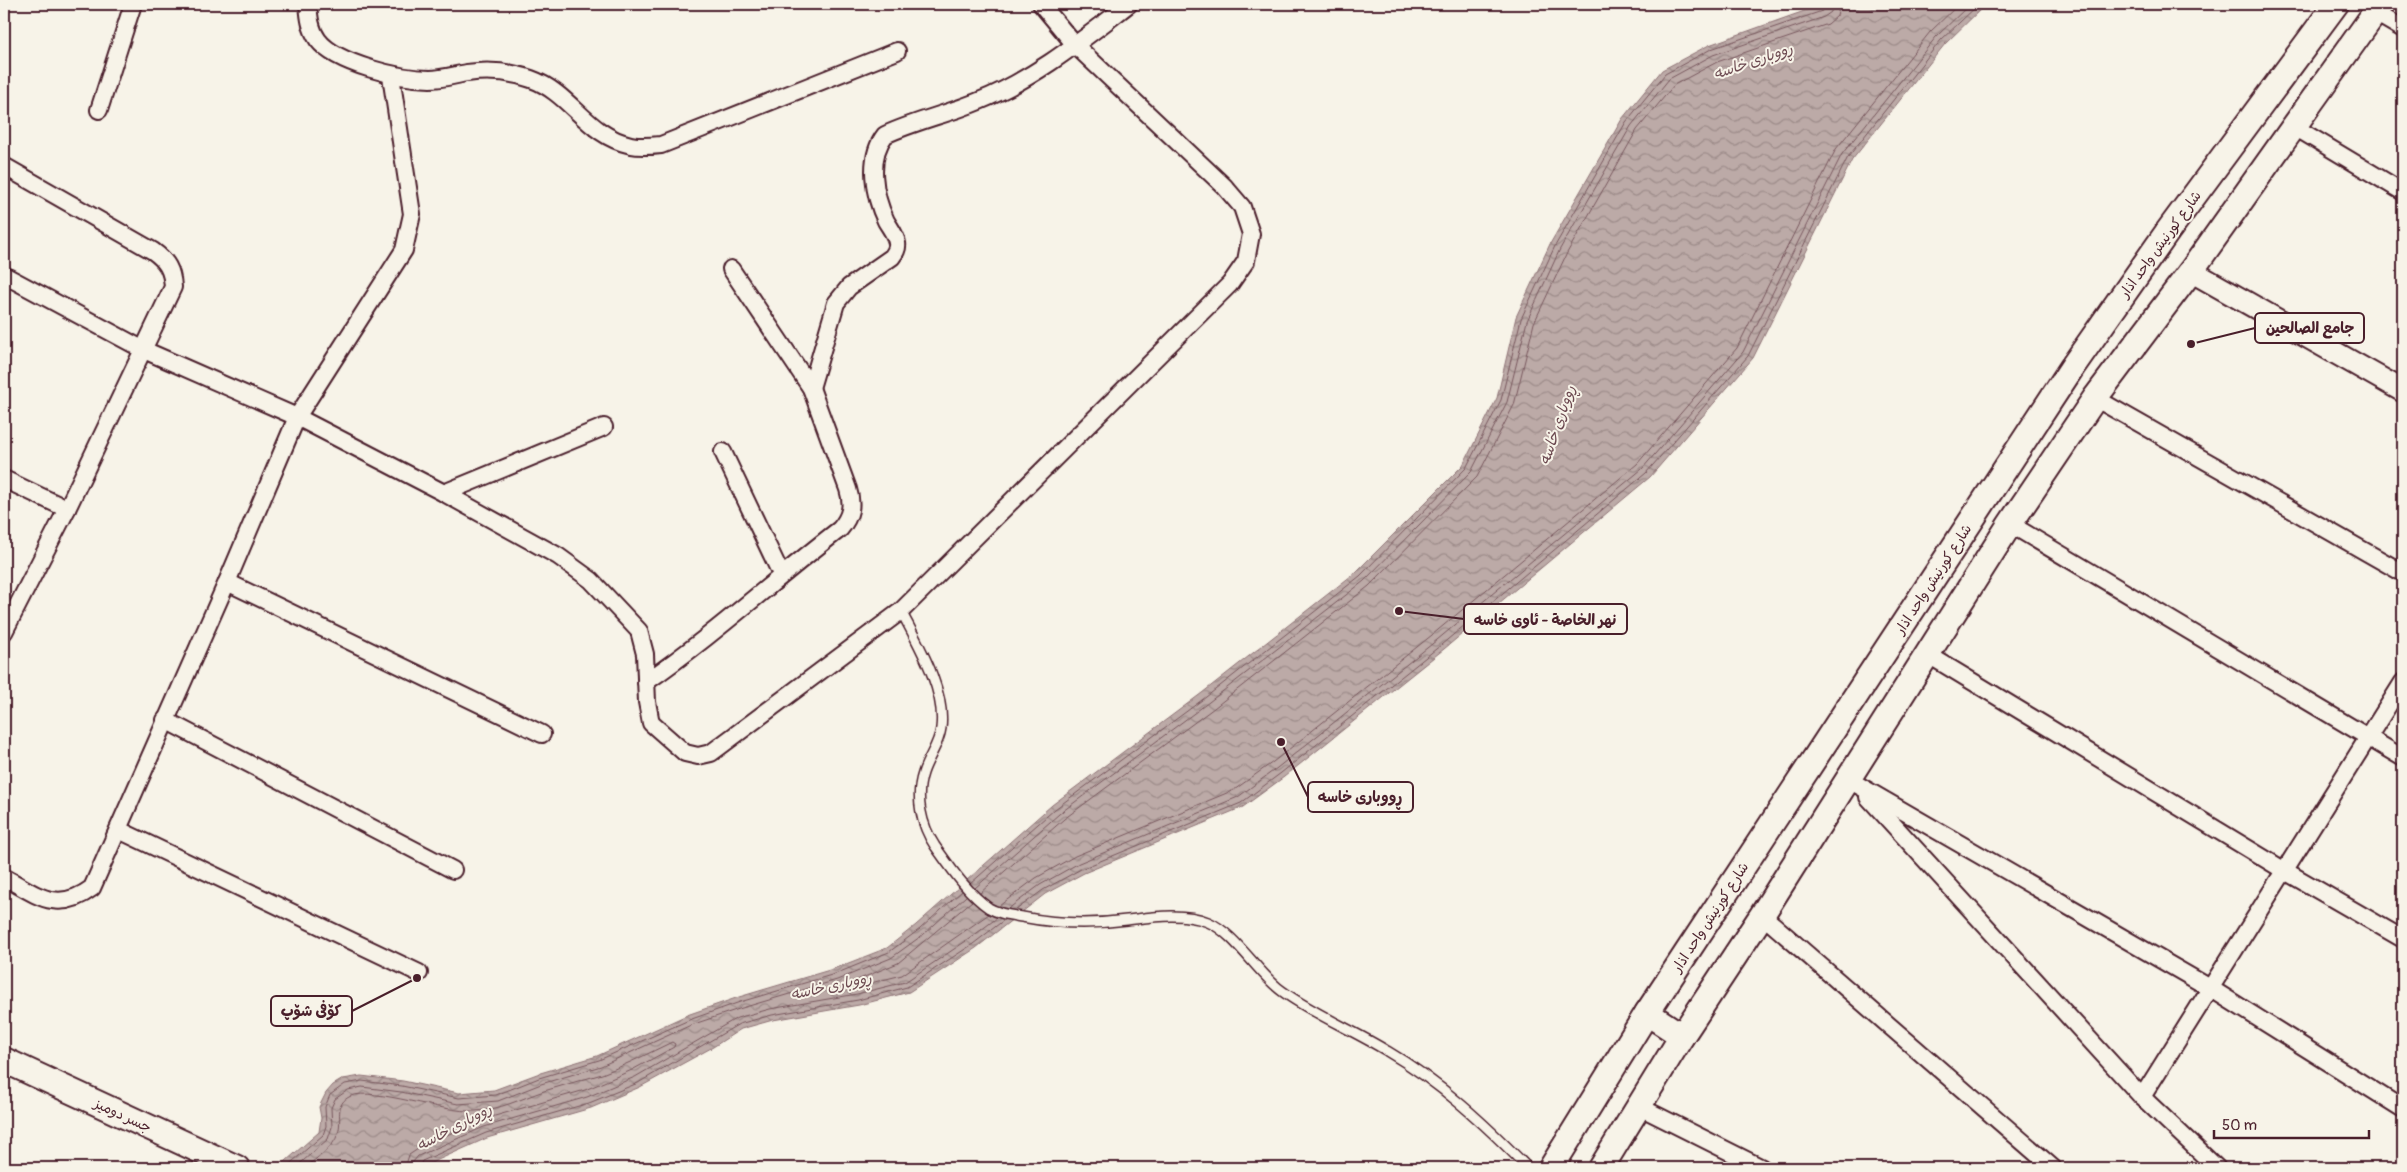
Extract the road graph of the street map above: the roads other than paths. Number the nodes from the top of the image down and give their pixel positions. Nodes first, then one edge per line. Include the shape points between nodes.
1 (133, 4) edge
2 (308, 4) edge
3 (1041, 4) edge
4 (1129, 4) edge
5 (2336, 4) edge
6 (2378, 8) edge
7 (2403, 29) edge
8 (1075, 45) junction
9 (897, 50) dead end
10 (391, 76) junction
11 (99, 110) dead end
12 (2293, 126) junction
13 (4, 166) edge
14 (2403, 192) edge
15 (731, 269) dead end
16 (2192, 271) junction
17 (4, 275) edge
18 (144, 350) junction
19 (811, 388) junction
20 (2403, 391) edge
21 (2095, 398) junction
22 (297, 417) junction
23 (604, 427) dead end
24 (723, 452) dead end
25 (4, 480) edge
26 (444, 493) junction
27 (67, 509) junction
28 (2010, 524) junction
29 (2403, 573) edge
30 (781, 574) junction
31 (227, 582) junction
32 (901, 611) junction
33 (4, 632) edge
34 (1926, 654) junction
35 (646, 682) junction
36 (2403, 682) edge
37 (165, 720) junction
38 (542, 734) dead end
39 (2368, 738) junction
40 (2403, 758) edge
41 (1853, 782) junction
42 (119, 830) junction
43 (454, 870) dead end
44 (2285, 871) junction
45 (4, 877) edge
46 (1762, 915) junction
47 (2403, 938) edge
48 (419, 973) dead end
49 (2210, 988) junction
50 (1647, 1013) junction
51 (1682, 1036) junction
52 (6, 1060) edge
53 (2142, 1097) junction
54 (1640, 1107) junction
55 (2403, 1109) edge
56 (236, 1168) edge
57 (1528, 1168) edge
58 (1551, 1168) edge
59 (1601, 1168) edge
60 (1762, 1168) edge
61 (2053, 1168) edge
62 (2217, 1168) edge

1 - 11 street
2 - 10 street via 310,23 318,40 332,52
3 - 8 street
4 - 8 street
5 - 50 main road, شارع كورنيش واحد اذار via 2073,366
6 - 7 street
6 - 12 main road
8 - 19 street via 980,101 885,135 875,156 876,191 880,208 895,237 896,251 849,287 836,303
8 - 32 street via 1224,186 1242,207 1250,234 1246,261 1230,284
9 - 10 street via 661,145 632,146 604,136 560,96 532,80 502,72 470,72 431,79
10 - 22 street via 412,214 404,250
12 - 14 street
12 - 16 main road
13 - 18 street via 165,260 172,272 173,287
15 - 19 street
16 - 20 street
16 - 21 main road
17 - 18 street
18 - 22 street
18 - 27 street
19 - 30 street via 848,488 851,510 840,529
21 - 28 main road
21 - 29 street
22 - 26 street
22 - 31 street
23 - 26 street
24 - 30 street
25 - 27 street
26 - 35 street via 558,556 591,580 639,631 645,654
27 - 33 street
28 - 34 main road
28 - 39 street
30 - 35 street via 678,660
31 - 37 street
31 - 38 street
32 - 35 street via 711,753 698,756 685,752 650,723
32 - 57 lane via 931,668 942,727 936,750 923,773 919,804 924,827 975,897 1006,915 1043,922 1076,925 1186,916 1210,923 1281,990 1389,1051 1454,1098
34 - 41 main road
34 - 44 street
36 - 39 street
37 - 42 street
37 - 43 street
39 - 40 street
39 - 44 street
41 - 46 main road
41 - 49 street
41 - 53 street
42 - 45 street via 92,888 78,899 60,902 43,898
42 - 48 street
44 - 47 street
44 - 49 street
46 - 51 main road
46 - 61 street
49 - 53 street
49 - 55 street
50 - 51 main road
50 - 58 main road, شارع كورنيش واحد اذار
51 - 54 main road
52 - 56 main road, جسر دوميز
53 - 62 street
54 - 59 main road
54 - 60 street

